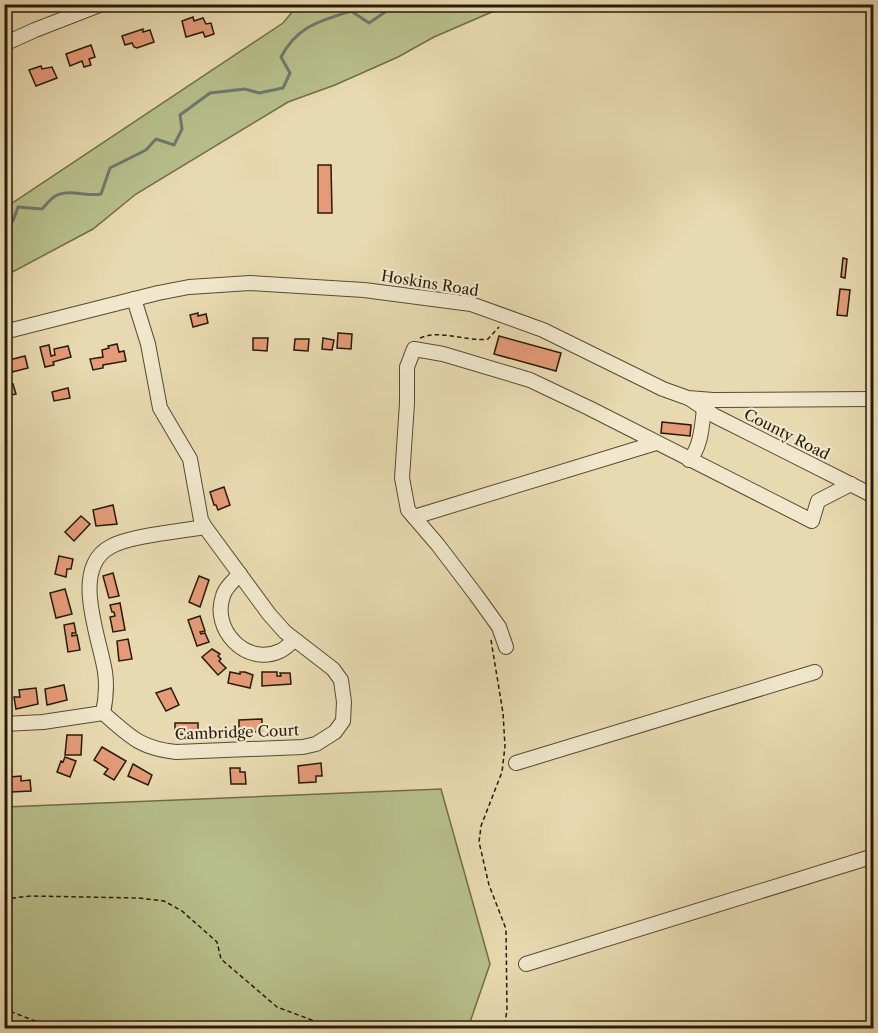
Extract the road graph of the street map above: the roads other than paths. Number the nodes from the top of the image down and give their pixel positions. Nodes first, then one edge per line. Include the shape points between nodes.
1 (102, 4) edge
2 (4, 44) edge
3 (134, 299) junction
4 (4, 332) edge
5 (688, 398) junction
6 (873, 399) edge
7 (705, 409) junction
8 (656, 443) junction
9 (689, 460) junction
10 (851, 484) junction
11 (873, 496) edge
12 (414, 517) junction
13 (205, 527) junction
14 (240, 574) junction
15 (295, 640) junction
16 (506, 646) dead end
17 (815, 672) dead end
18 (103, 713) junction
19 (4, 724) edge
20 (516, 763) dead end
21 (873, 856) edge
22 (526, 964) dead end

1 - 2 street
3 - 4 street, Hoskins Road
3 - 5 street, Hoskins Road via 189,287 274,283 471,304 543,330
3 - 13 street, Cambridge Court via 148,344 160,408 190,459
5 - 6 street, Hoskins Road
5 - 7 street, County Road
7 - 9 street via 699,440
7 - 10 street, County Road
8 - 9 street
8 - 12 street
8 - 12 street via 530,380 443,354 414,350 407,367 402,478 408,510
9 - 10 street via 812,521 818,501
10 - 11 street, County Road
12 - 16 street via 499,627
13 - 14 street, Cambridge Court
13 - 18 street via 120,543 101,553 90,581 91,611 105,672
14 - 15 street, Cambridge Court via 269,614
14 - 15 street via 223,594 220,606 223,626 230,637 244,651 264,655 281,651
15 - 18 street, Cambridge Court via 333,669 341,680 343,721 335,732 316,744 156,750 136,740
17 - 20 street
18 - 19 street
21 - 22 street

